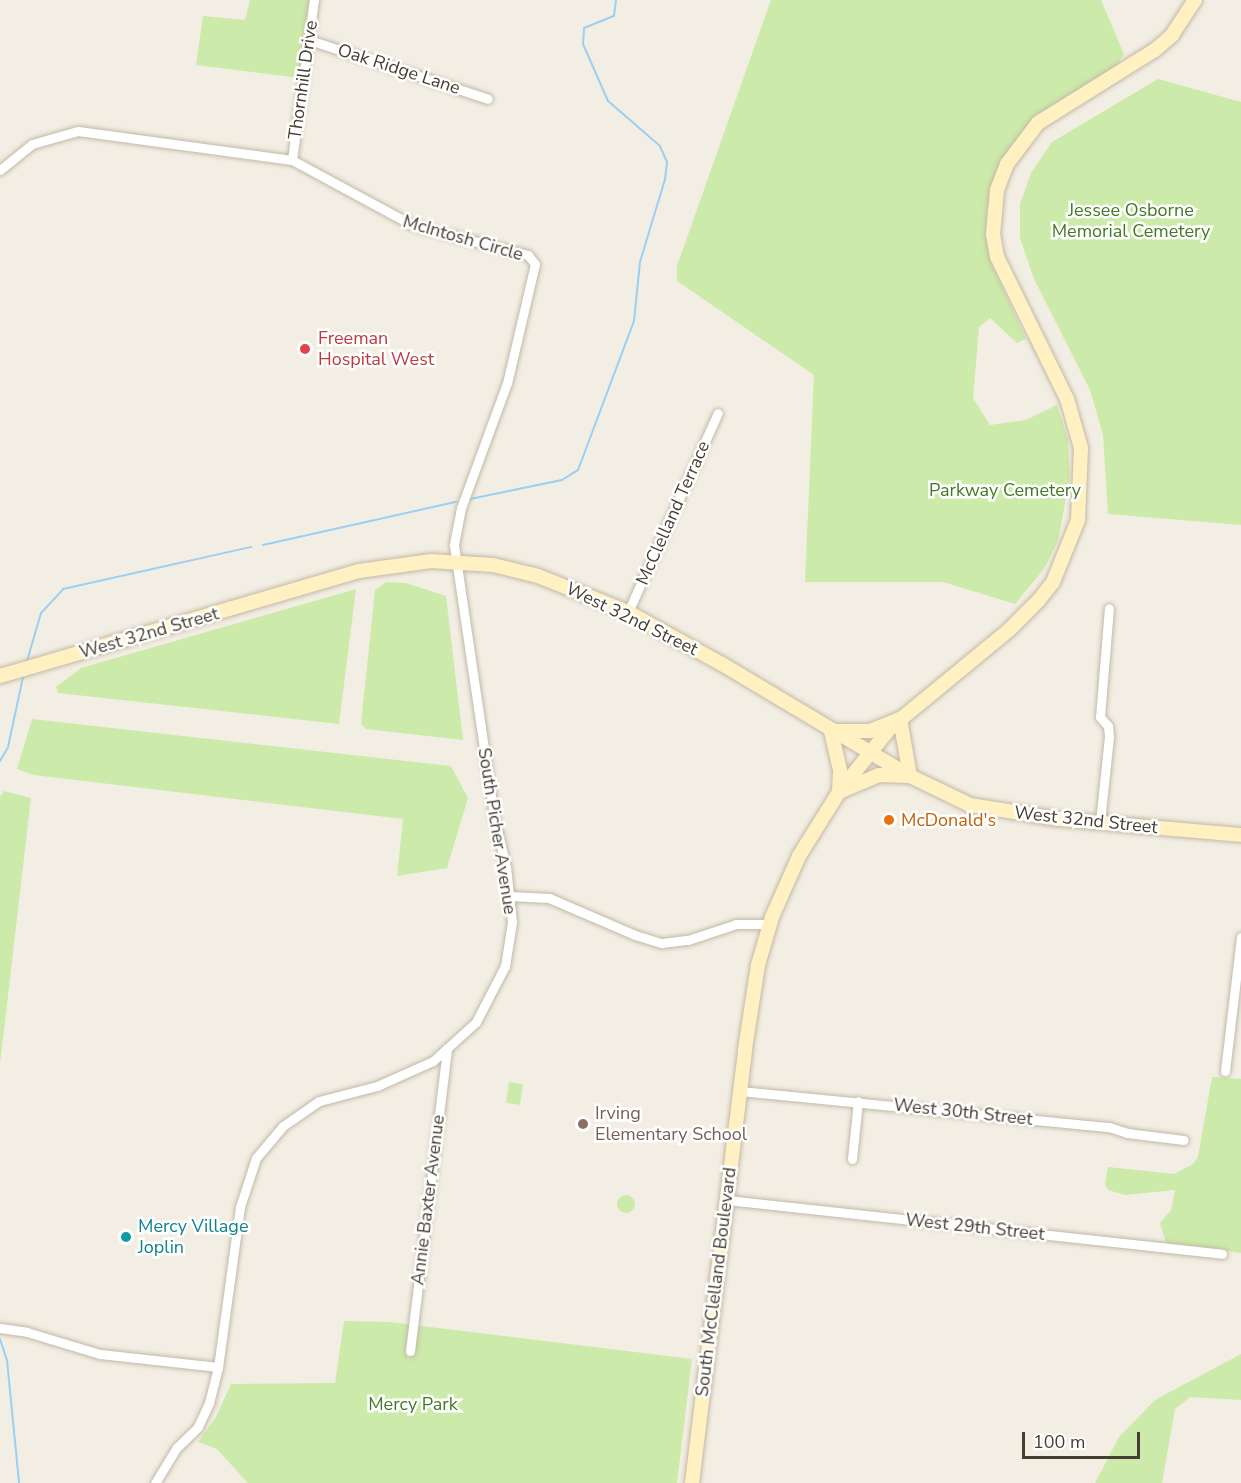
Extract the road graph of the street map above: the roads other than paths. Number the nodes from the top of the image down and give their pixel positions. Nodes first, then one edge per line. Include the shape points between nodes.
1 (314, 0) edge
2 (1195, 0) edge
3 (309, 40) junction
4 (488, 99) dead end
5 (292, 159) junction
6 (0, 170) edge
7 (718, 413) dead end
8 (455, 561) junction
9 (1109, 608) dead end
10 (628, 612) junction
11 (0, 676) edge
12 (900, 719) junction
13 (831, 731) junction
14 (870, 752) junction
15 (910, 776) junction
16 (839, 792) junction
17 (1100, 822) junction
18 (1241, 835) edge
19 (509, 896) junction
20 (770, 924) junction
21 (1241, 937) edge
22 (447, 1048) junction
23 (1226, 1071) dead end
24 (740, 1091) junction
25 (858, 1101) junction
26 (1184, 1140) dead end
27 (852, 1160) dead end
28 (726, 1200) junction
29 (1222, 1254) dead end
30 (0, 1328) edge
31 (410, 1351) dead end
32 (218, 1367) junction
33 (155, 1483) edge
34 (692, 1483) edge

1 - 3 street, Thornhill Drive
2 - 12 main road via 1172,35 1155,51 1038,123 1007,164 994,210 997,257 1067,399 1081,448 1082,501 1068,551 1039,600 1009,630
3 - 4 street, Oak Ridge Lane
3 - 5 street, Thornhill Drive
5 - 6 street, McIntosh Circle via 78,131 32,144
5 - 8 street, McIntosh Circle via 412,225 533,259 507,383 457,522
7 - 10 street, McClelland Terrace
8 - 10 main road, West 32nd Street via 538,576
8 - 11 main road, West 32nd Street via 359,571
8 - 19 street, South Picher Avenue
9 - 17 street via 1100,717 1108,726 1109,737
10 - 13 main road, West 32nd Street via 722,663
12 - 13 main road via 870,731
12 - 14 main road, South McClelland Boulevard
12 - 15 main road
13 - 14 main road, West 32nd Street
13 - 16 main road via 840,770
14 - 15 main road, West 32nd Street
14 - 16 main road, South McClelland Boulevard
15 - 16 main road via 879,775
15 - 17 main road, West 32nd Street via 970,806
16 - 20 main road, South McClelland Boulevard via 799,856
17 - 18 main road, West 32nd Street
19 - 20 street via 549,898 662,943 688,940 736,924
19 - 22 street, South Picher Avenue via 512,937 505,966 476,1022
20 - 24 main road, South McClelland Boulevard via 753,992
21 - 23 street
22 - 31 street, Annie Baxter Avenue
22 - 32 street, South Picher Avenue via 433,1061 377,1086 319,1101 283,1126 256,1158 240,1207
24 - 25 street, West 30th Street
24 - 28 main road, South McClelland Boulevard
25 - 26 street, West 30th Street via 1109,1127
25 - 27 street
28 - 29 street, West 29th Street
28 - 34 main road, South McClelland Boulevard
30 - 32 street via 100,1354
32 - 33 street, South Picher Avenue via 198,1427 177,1447

